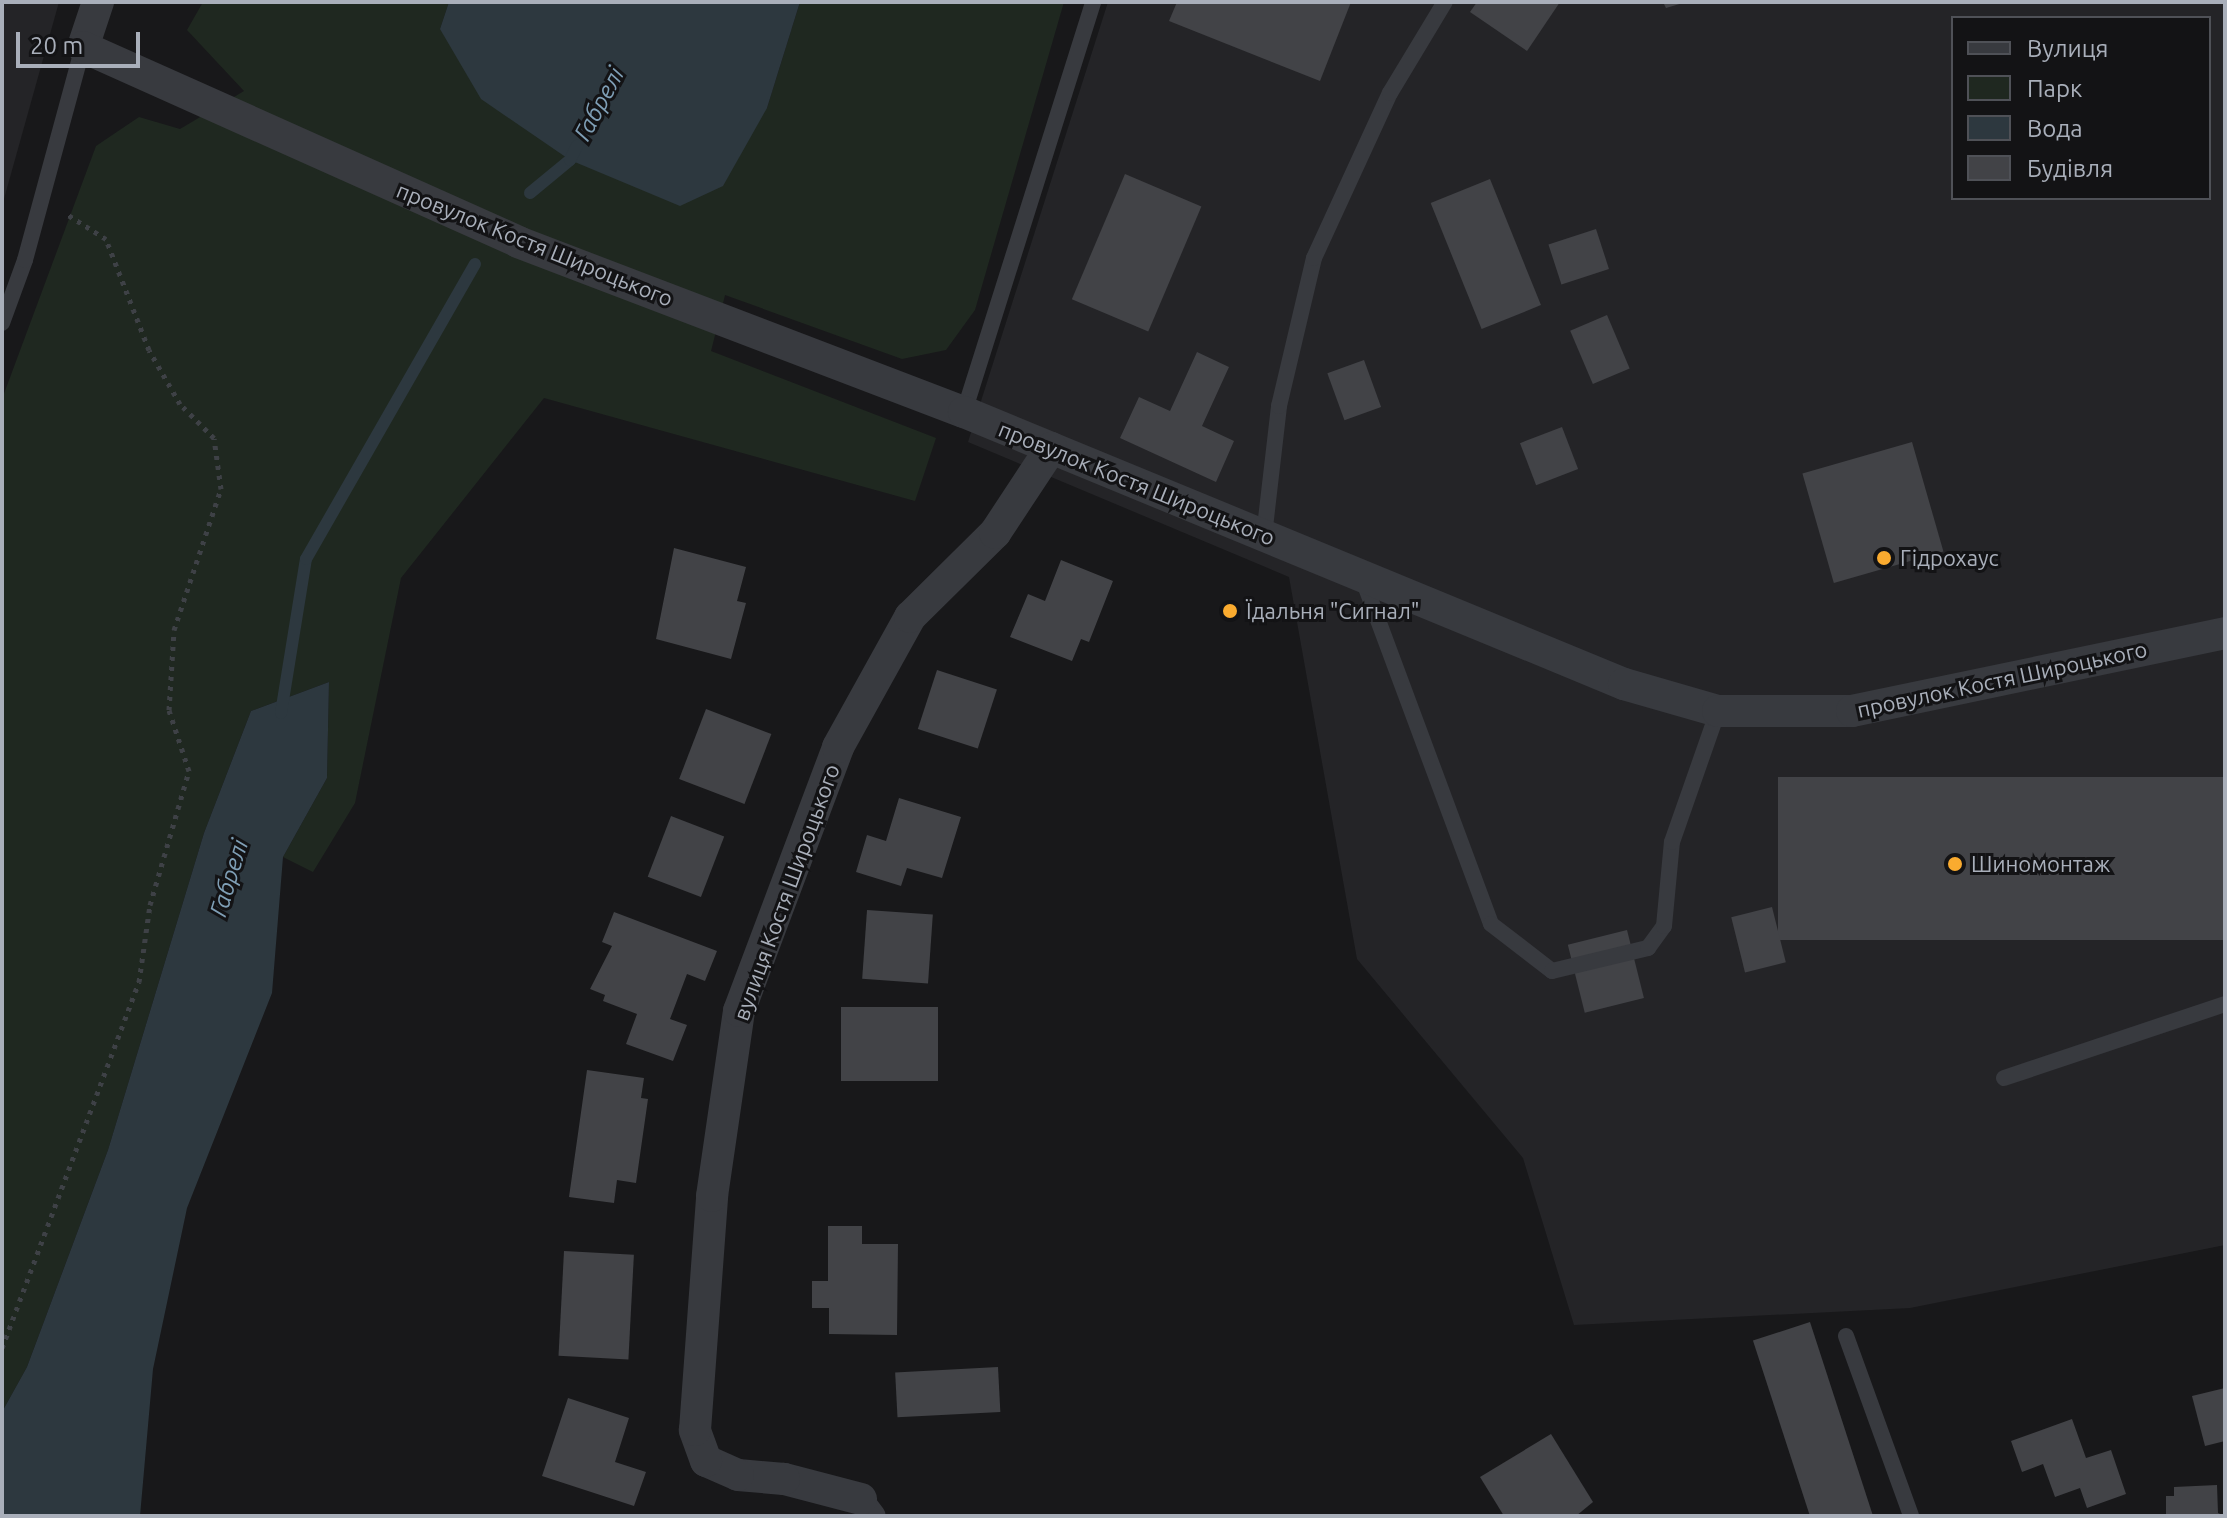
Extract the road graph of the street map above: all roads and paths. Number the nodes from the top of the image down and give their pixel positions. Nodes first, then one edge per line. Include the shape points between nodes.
1 (98, 2) edge
2 (1093, 2) edge
3 (1445, 2) edge
4 (83, 47) junction
5 (42, 198) junction
6 (2, 323) edge
7 (964, 412) junction
8 (1051, 448) junction
9 (1264, 536) junction
10 (1362, 576) junction
11 (2225, 633) edge
12 (1718, 711) junction
13 (2225, 1004) edge
14 (2004, 1078) dead end
15 (1846, 1336) dead end
16 (2, 1348) edge
17 (868, 1508) edge
18 (1911, 1516) edge

1 - 4 street
2 - 7 lane
3 - 9 lane via 1390,93 1314,258 1279,406
4 - 5 lane
4 - 7 street, провулок Костя Широцького via 518,242
5 - 6 lane
5 - 16 path via 106,239 149,350 180,404 214,438 221,489 174,630 169,710 189,771 150,905 139,982
7 - 8 street, провулок Костя Широцького
8 - 9 street, провулок Костя Широцького
8 - 17 street, вулиця Костя Широцького via 995,533 910,617 838,747 739,1011 712,1196 695,1430 706,1461 738,1475 784,1479
9 - 10 street, провулок Костя Широцького
10 - 12 street, провулок Костя Широцького via 1624,684
10 - 12 lane via 1491,924 1552,971 1648,948 1664,926 1672,842
11 - 12 street, провулок Костя Широцького via 1852,711
13 - 14 lane
15 - 18 lane

